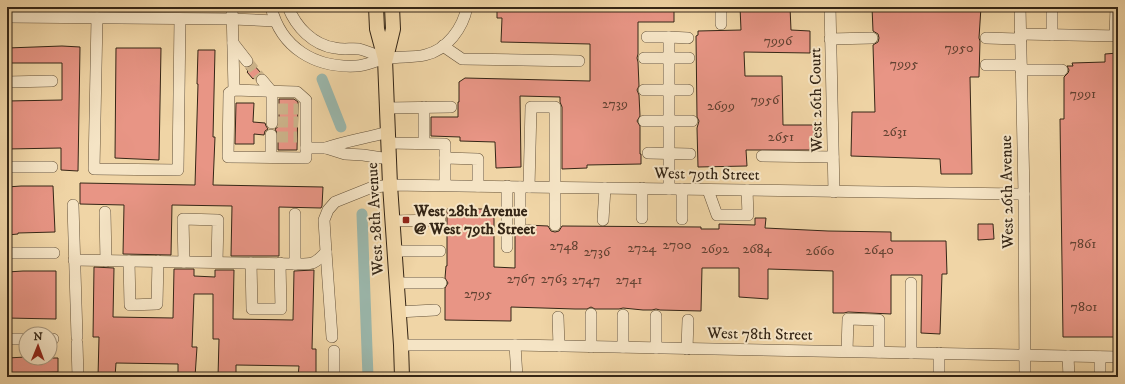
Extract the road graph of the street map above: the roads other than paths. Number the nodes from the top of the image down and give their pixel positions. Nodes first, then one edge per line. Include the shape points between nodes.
1 (232, 7) edge
2 (271, 7) edge
3 (288, 7) edge
4 (376, 7) edge
5 (392, 7) edge
6 (467, 7) edge
7 (721, 7) edge
8 (830, 7) edge
9 (1020, 7) edge
10 (1052, 7) edge
11 (1116, 7) edge
12 (7, 17) edge
13 (97, 18) junction
14 (180, 18) junction
15 (233, 19) junction
16 (275, 21) junction
17 (721, 24) dead end
18 (1052, 35) junction
19 (1021, 36) junction
20 (1116, 36) edge
21 (647, 37) dead end
22 (669, 37) junction
23 (688, 38) dead end
24 (872, 38) dead end
25 (986, 38) dead end
26 (830, 39) junction
27 (233, 43) junction
28 (443, 46) junction
29 (644, 58) dead end
30 (669, 58) junction
31 (689, 58) dead end
32 (386, 59) junction
33 (579, 61) dead end
34 (247, 62) tunnel mouth
35 (986, 66) dead end
36 (1021, 68) junction
37 (1062, 70) dead end
38 (262, 80) tunnel mouth
39 (52, 81) dead end
40 (7, 82) edge
41 (234, 90) junction
42 (644, 90) dead end
43 (669, 90) junction
44 (688, 90) dead end
45 (272, 92) junction
46 (424, 107) junction
47 (451, 107) dead end
48 (387, 108) junction
49 (644, 121) dead end
50 (668, 121) junction
51 (692, 121) dead end
52 (274, 122) dead end
53 (273, 136) dead end
54 (388, 137) junction
55 (303, 141) junction
56 (424, 143) junction
57 (326, 148) junction
58 (648, 153) dead end
59 (669, 153) junction
60 (690, 154) dead end
61 (762, 156) dead end
62 (271, 157) junction
63 (833, 157) junction
64 (445, 158) junction
65 (389, 159) junction
66 (7, 167) edge
67 (52, 167) dead end
68 (390, 185) junction
69 (445, 185) junction
70 (478, 186) junction
71 (507, 186) junction
72 (525, 187) junction
73 (555, 187) junction
74 (605, 188) junction
75 (642, 188) junction
76 (669, 189) junction
77 (682, 189) junction
78 (708, 190) junction
79 (747, 190) junction
80 (834, 192) junction
81 (1024, 194) junction
82 (73, 205) dead end
83 (105, 212) dead end
84 (295, 214) dead end
85 (642, 218) dead end
86 (682, 219) dead end
87 (440, 220) dead end
88 (603, 220) dead end
89 (392, 221) junction
90 (520, 223) dead end
91 (555, 225) dead end
92 (507, 247) dead end
93 (394, 250) junction
94 (440, 251) dead end
95 (326, 252) junction
96 (7, 253) edge
97 (54, 253) dead end
98 (74, 260) junction
99 (106, 261) junction
100 (129, 261) junction
101 (158, 261) junction
102 (184, 262) junction
103 (217, 262) junction
104 (252, 263) junction
105 (280, 263) junction
106 (295, 264) junction
107 (396, 283) junction
108 (441, 283) dead end
109 (911, 283) dead end
110 (435, 310) dead end
111 (398, 312) junction
112 (591, 314) dead end
113 (623, 315) dead end
114 (656, 316) dead end
115 (558, 317) dead end
116 (688, 320) dead end
117 (332, 337) dead end
118 (7, 339) edge
119 (18, 339) edge
120 (401, 345) junction
121 (515, 345) junction
122 (559, 346) junction
123 (591, 347) junction
124 (623, 347) junction
125 (656, 348) junction
126 (687, 348) junction
127 (334, 351) dead end
128 (848, 351) junction
129 (879, 352) junction
130 (911, 353) junction
131 (939, 353) junction
132 (1024, 355) junction
133 (1068, 356) junction
134 (1100, 357) junction
135 (1118, 357) edge
136 (78, 377) edge
137 (334, 377) edge
138 (402, 377) edge
139 (517, 377) edge
140 (939, 377) edge
141 (1025, 377) edge
142 (1069, 377) edge
143 (1100, 377) edge

1 - 15 street
2 - 16 street
3 - 32 street via 301,28 317,42 334,48 359,49
4 - 32 main road, West 28th Avenue via 377,29
5 - 32 main road, West 28th Avenue via 393,29
6 - 28 street via 460,26
7 - 17 street
8 - 26 street, West 26th Court
9 - 19 street, West 26th Avenue
10 - 18 street
11 - 20 street
12 - 13 street
13 - 14 street
13 - 14 street via 94,169 178,170
14 - 15 street
15 - 16 street
15 - 27 street
16 - 32 street via 295,48 324,62 358,66
18 - 19 street
18 - 20 street
19 - 25 street
19 - 36 street, West 26th Avenue
21 - 22 street
22 - 23 street
22 - 30 street
24 - 26 street
26 - 63 street, West 26th Court
27 - 34 street
27 - 41 street
28 - 32 street via 425,55
28 - 33 street via 462,59
29 - 30 street
30 - 31 street
30 - 43 street
32 - 48 main road, West 28th Avenue
35 - 36 street
36 - 37 street
36 - 81 street, West 26th Avenue
38 - 45 street
39 - 40 street
41 - 45 street
41 - 62 street via 229,93 228,157
42 - 43 street
43 - 44 street
43 - 50 street
45 - 52 street
45 - 55 street via 297,92 306,100 302,109
46 - 47 street
46 - 48 street
46 - 56 street
48 - 54 main road, West 28th Avenue
49 - 50 street
50 - 51 street
50 - 59 street
53 - 62 street
54 - 56 street
54 - 57 street via 341,142
54 - 65 main road, West 28th Avenue
55 - 57 street
55 - 62 street via 306,158
56 - 64 street via 445,144
57 - 65 street via 345,154
58 - 59 street
59 - 60 street
59 - 76 street
61 - 63 street
63 - 80 street, West 26th Court
64 - 69 street
64 - 70 street via 478,159
65 - 68 main road, West 28th Avenue
66 - 67 street
68 - 69 street, West 79th Street
68 - 89 main road, West 28th Avenue
68 - 95 street, West 79th Street via 370,188 335,202 324,220
69 - 70 street, West 79th Street
70 - 71 street, West 79th Street
71 - 72 street, West 79th Street
71 - 92 street
72 - 73 street, West 79th Street
72 - 73 street via 531,107 555,107
72 - 90 street
73 - 74 street, West 79th Street
73 - 91 street
74 - 75 street, West 79th Street
74 - 88 street
75 - 76 street, West 79th Street
75 - 85 street
76 - 77 street, West 79th Street
77 - 78 street, West 79th Street
77 - 86 street
78 - 79 street, West 79th Street
78 - 79 street via 717,215 748,215
79 - 80 street, West 79th Street
80 - 81 street, West 79th Street
81 - 132 street, West 26th Avenue
82 - 98 street
83 - 99 street
84 - 106 street
87 - 89 street
89 - 93 main road, West 28th Avenue
93 - 94 street
93 - 107 main road, West 28th Avenue
95 - 106 street via 318,262
95 - 117 street, West 79th Street
96 - 97 street
98 - 99 street
98 - 136 street
99 - 100 street
100 - 101 street
100 - 101 street via 130,305 157,304
101 - 102 street
102 - 103 street
102 - 103 street via 184,220 218,220
103 - 104 street
104 - 105 street
104 - 105 street via 252,309 281,309
105 - 106 street
107 - 108 street
107 - 111 main road, West 28th Avenue
109 - 130 street
110 - 111 street
111 - 120 main road, West 28th Avenue
112 - 123 street
113 - 124 street
114 - 125 street
115 - 122 street
116 - 126 street
118 - 119 street
120 - 121 street, West 78th Street
120 - 138 main road, West 28th Avenue
121 - 122 street, West 78th Street
121 - 139 street
122 - 123 street, West 78th Street
123 - 124 street, West 78th Street
124 - 125 street, West 78th Street
125 - 126 street, West 78th Street
126 - 128 street, West 78th Street
127 - 137 street
128 - 129 street, West 78th Street
128 - 129 street via 848,319 880,320
129 - 130 street, West 78th Street
130 - 131 street, West 78th Street
131 - 132 street, West 78th Street
131 - 140 street
132 - 133 street, West 78th Street
132 - 141 street, West 26th Avenue
133 - 134 street, West 78th Street
133 - 142 street
134 - 135 street, West 78th Street
134 - 143 street

